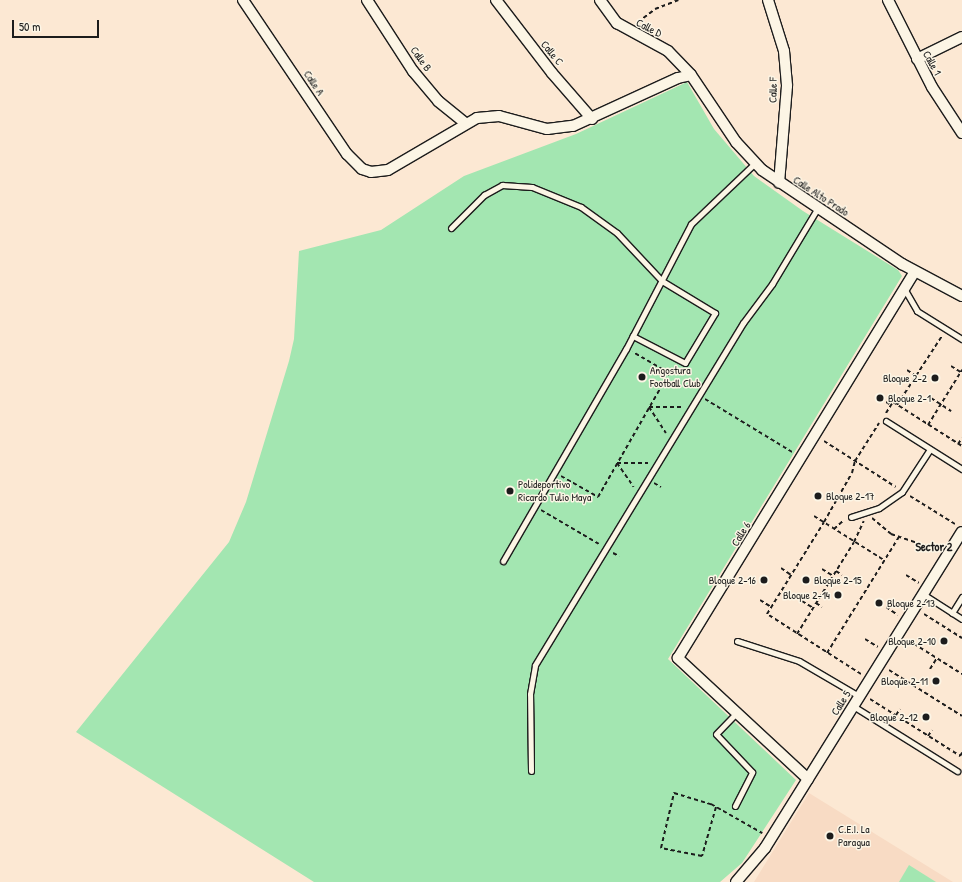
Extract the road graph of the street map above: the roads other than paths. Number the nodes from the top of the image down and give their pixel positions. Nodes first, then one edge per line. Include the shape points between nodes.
1 (243, 0) edge
2 (367, 0) edge
3 (496, 0) edge
4 (600, 0) edge
5 (768, 0) edge
6 (888, 0) edge
7 (962, 37) edge
8 (917, 60) junction
9 (694, 79) junction
10 (592, 119) junction
11 (466, 124) junction
12 (962, 134) edge
13 (755, 163) junction
14 (779, 183) junction
15 (817, 209) junction
16 (451, 228) dead end
17 (915, 272) junction
18 (662, 281) junction
19 (905, 290) junction
20 (962, 296) edge
21 (633, 336) junction
22 (962, 339) edge
23 (886, 421) dead end
24 (930, 449) junction
25 (962, 469) edge
26 (851, 517) road end
27 (959, 528) edge
28 (503, 561) dead end
29 (925, 591) junction
30 (962, 597) edge
31 (952, 613) junction
32 (962, 619) edge
33 (737, 641) dead end
34 (860, 695) junction
35 (853, 706) junction
36 (737, 712) junction
37 (531, 771) dead end
38 (957, 771) dead end
39 (808, 779) junction
40 (735, 806) dead end
41 (736, 882) edge

1 - 11 street, Calle A via 347,154 370,172 388,170
2 - 11 street, Calle B via 413,71 438,101
3 - 10 street, Calle C via 552,73
4 - 9 street, Calle D via 617,23 629,32 668,51
5 - 14 street, Calle F via 784,51 787,86
6 - 8 street, Calle 1
7 - 8 street
8 - 12 street, Calle 1
9 - 10 street via 678,78
9 - 13 street, Calle Alto Prado via 736,142
10 - 11 street via 559,129 547,129 499,116 477,118
13 - 14 street, Calle Alto Prado
13 - 18 lane via 691,224
14 - 15 street, Calle Alto Prado
15 - 17 street, Calle Alto Prado
15 - 37 lane via 772,284 743,323 535,664 530,694
16 - 18 lane via 484,195 496,187 509,184 532,187 581,207 599,218 617,233
17 - 19 street, Calle 6
17 - 20 street, Calle Alto Prado
18 - 21 lane
18 - 21 lane via 714,313 685,363
19 - 22 lane via 917,311
19 - 36 street, Calle 6 via 678,658
21 - 28 lane
23 - 24 lane
24 - 25 lane
24 - 26 lane via 903,491 886,505
27 - 29 street, Calle 5 via 948,555
29 - 31 lane
29 - 34 street, Calle 5
30 - 31 lane
31 - 32 lane
33 - 34 lane via 799,661
34 - 35 street, Calle 5
35 - 38 lane
35 - 39 street, Calle 5
36 - 39 street, Calle 6
36 - 40 lane via 716,734 752,772
39 - 41 street, Calle 5 via 755,863

